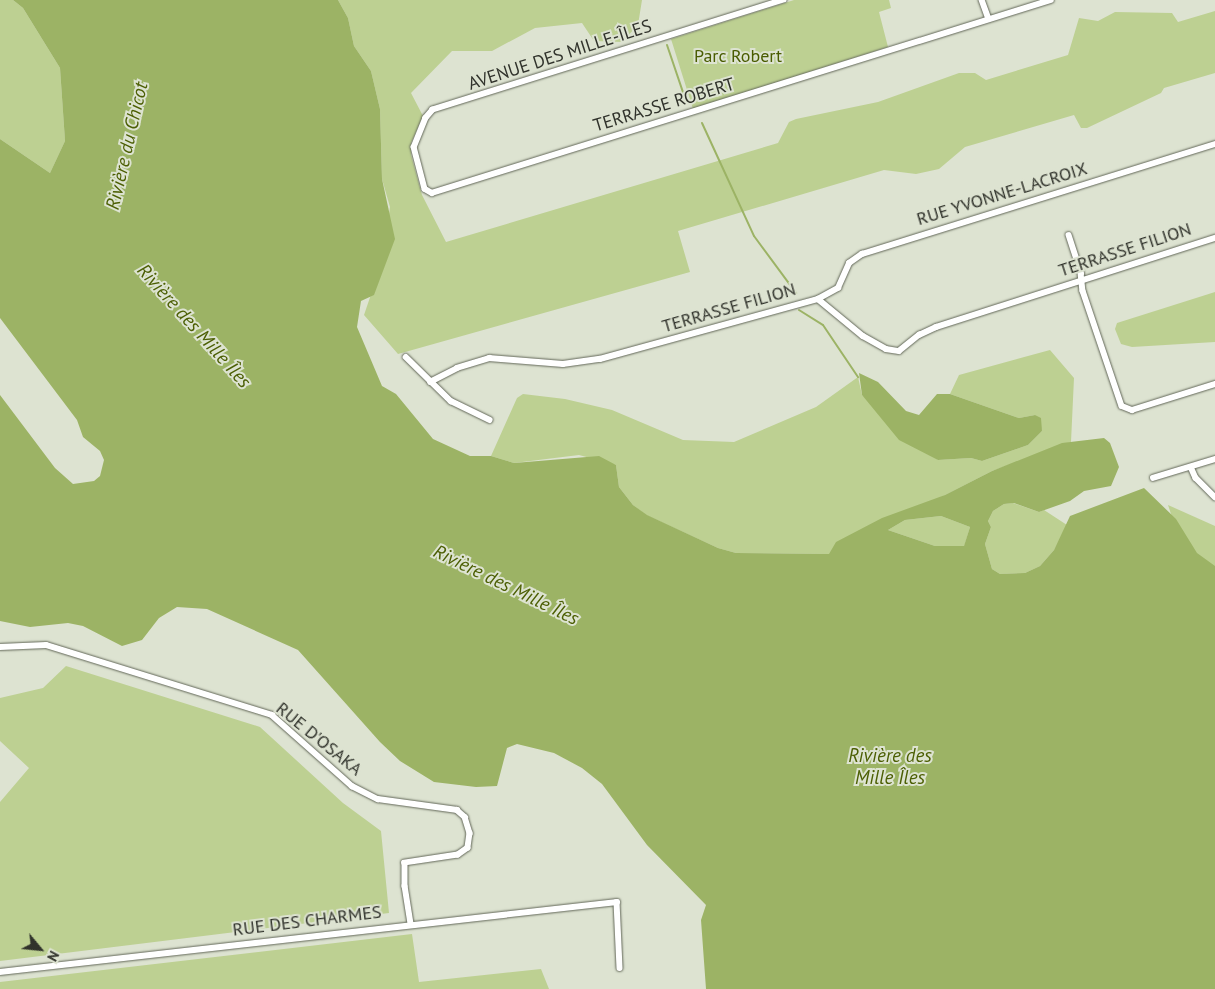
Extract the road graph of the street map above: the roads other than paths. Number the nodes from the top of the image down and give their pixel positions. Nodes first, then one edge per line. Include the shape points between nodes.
1 (784, 0) edge
2 (982, 0) edge
3 (1051, 0) edge
4 (989, 19) junction
5 (1215, 144) edge
6 (429, 193) joint
7 (1068, 235) dead end
8 (1215, 238) edge
9 (1082, 280) junction
10 (818, 299) junction
11 (406, 358) dead end
12 (430, 382) junction
13 (1215, 384) edge
14 (490, 420) dead end
15 (1215, 459) edge
16 (1191, 467) junction
17 (1153, 478) dead end
18 (1215, 497) edge
19 (0, 647) edge
20 (411, 924) junction
21 (620, 968) dead end
22 (0, 972) edge

1 - 6 street, AVENUE DES MILLE-ÎLES via 433,110 424,121 414,147 421,177
2 - 4 street
3 - 4 street, TERRASSE ROBERT
4 - 6 street, TERRASSE ROBERT
5 - 10 street, RUE YVONNE-LACROIX via 868,251 851,260 838,288
7 - 9 street
8 - 9 street, TERRASSE FILION
9 - 10 street, TERRASSE FILION via 930,329 900,351 886,349 864,336
9 - 13 street via 1089,309 1125,408 1135,409
10 - 12 street, TERRASSE FILION via 600,359 564,364 489,358 457,368
11 - 12 street
12 - 14 street via 457,404
15 - 16 street
16 - 17 street
16 - 18 street via 1196,478
19 - 20 street, RUE D'OSAKA via 46,645 272,715 352,786 378,799 457,810 466,817 470,833 468,848 458,855 405,863
20 - 21 street, RUE DES CHARMES via 617,902
20 - 22 street, RUE DES CHARMES

